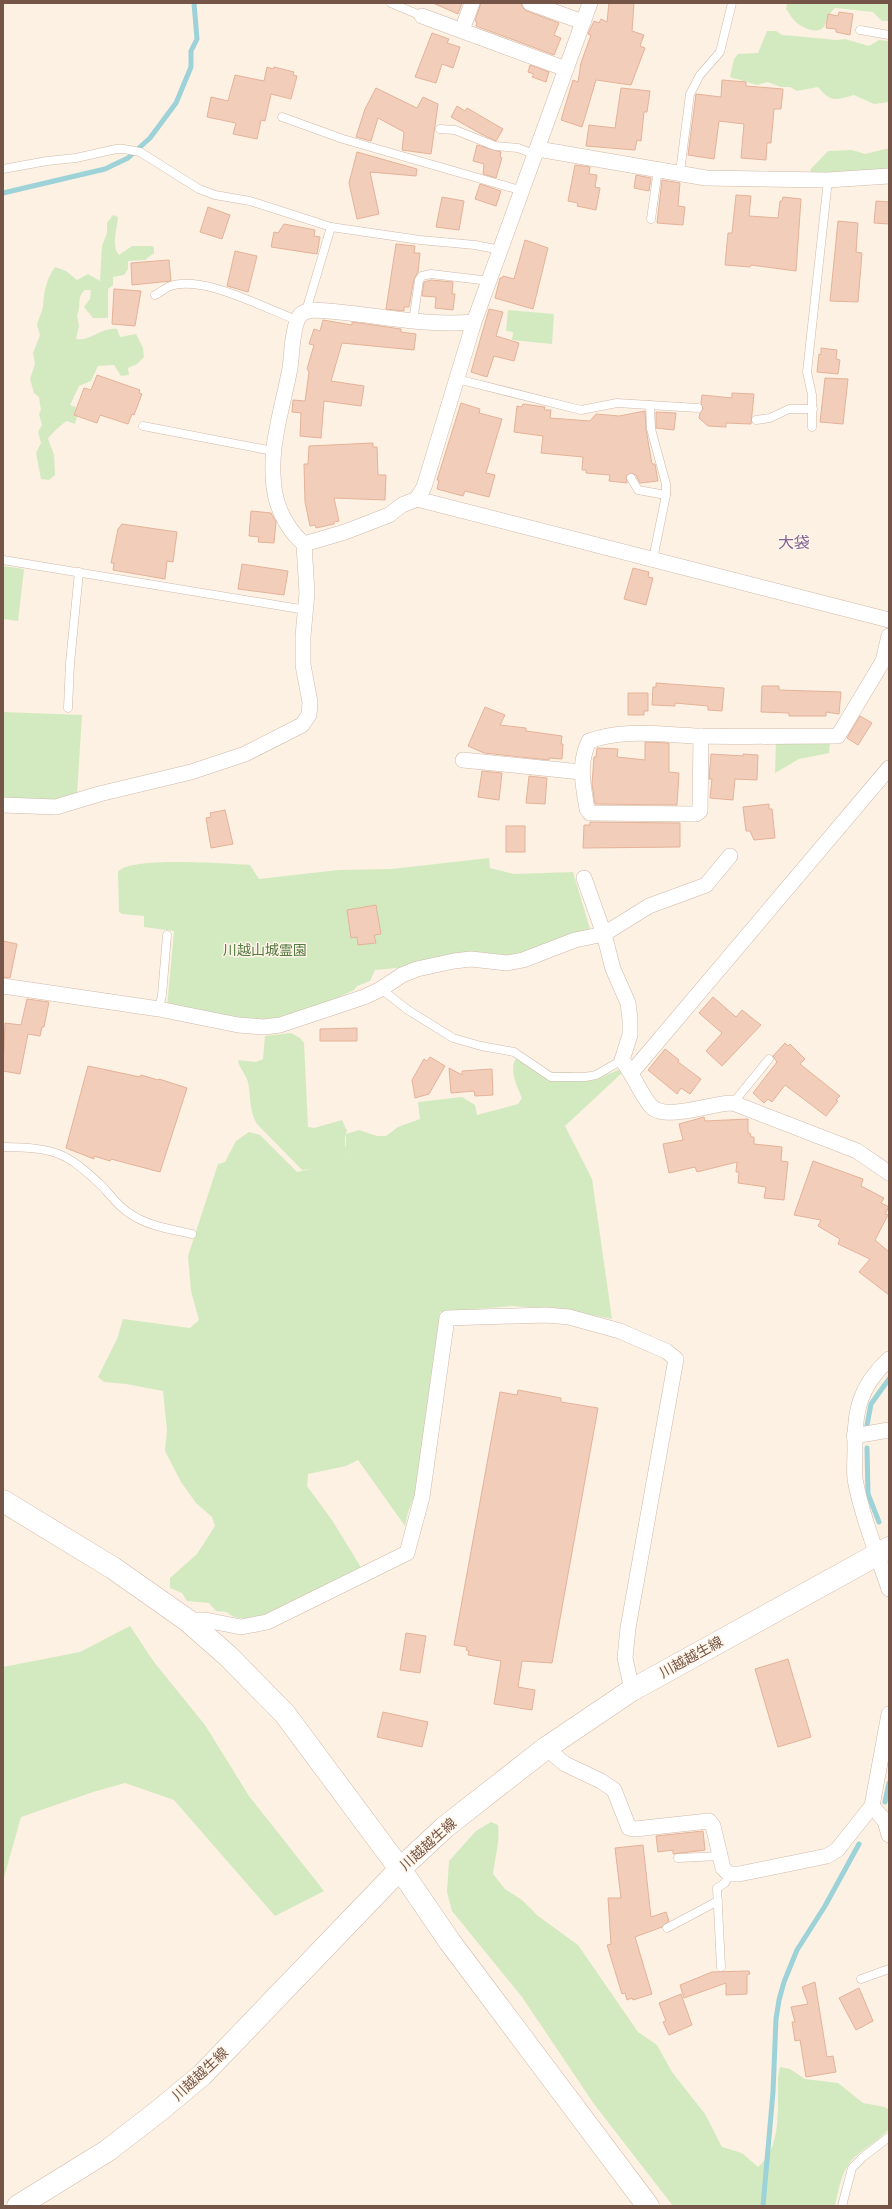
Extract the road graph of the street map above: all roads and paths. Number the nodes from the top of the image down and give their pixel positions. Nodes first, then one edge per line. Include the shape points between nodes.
1 (391, 3) edge
2 (472, 3) edge
3 (530, 3) edge
4 (590, 3) edge
5 (732, 3) edge
6 (422, 16) joint
7 (583, 22) junction
8 (462, 30) junction
9 (860, 30) dead end
10 (889, 35) edge
11 (566, 69) junction
12 (282, 117) dead end
13 (440, 129) dead end
14 (537, 152) junction
15 (3, 169) edge
16 (658, 169) junction
17 (680, 172) junction
18 (889, 176) edge
19 (828, 180) junction
20 (523, 191) junction
21 (651, 219) dead end
22 (330, 227) junction
23 (501, 250) junction
24 (490, 281) junction
25 (155, 295) dead end
26 (302, 315) junction
27 (413, 322) junction
28 (474, 322) junction
29 (457, 380) junction
30 (650, 405) junction
31 (698, 408) dead end
32 (812, 409) junction
33 (756, 420) dead end
34 (143, 426) dead end
35 (812, 427) dead end
36 (273, 451) junction
37 (631, 478) dead end
38 (666, 495) junction
39 (417, 499) junction
40 (304, 544) junction
41 (652, 559) junction
42 (3, 560) edge
43 (79, 572) junction
44 (306, 610) junction
45 (889, 620) edge
46 (889, 636) edge
47 (68, 708) dead end
48 (701, 736) junction
49 (463, 760) dead end
50 (889, 768) edge
51 (581, 772) junction
52 (3, 805) edge
53 (730, 856) dead end
54 (584, 878) dead end
55 (167, 934) dead end
56 (604, 934) junction
57 (3, 986) edge
58 (381, 989) junction
59 (159, 1010) junction
60 (769, 1059) dead end
61 (622, 1060) junction
62 (632, 1072) junction
63 (733, 1103) junction
64 (3, 1146) edge
65 (889, 1173) edge
66 (192, 1234) dead end
67 (889, 1359) edge
68 (889, 1430) edge
69 (854, 1436) junction
70 (3, 1501) edge
71 (882, 1552) edge
72 (889, 1590) edge
73 (187, 1620) junction
74 (632, 1690) junction
75 (889, 1714) edge
76 (546, 1748) junction
77 (872, 1806) junction
78 (888, 1826) edge
79 (720, 1856) junction
80 (678, 1858) dead end
81 (400, 1869) junction
82 (729, 1874) junction
83 (718, 1901) junction
84 (667, 1928) dead end
85 (721, 1967) dead end
86 (889, 1969) edge
87 (861, 1979) dead end
88 (889, 2137) edge
89 (18, 2206) edge
90 (648, 2206) edge
91 (842, 2206) edge

1 - 6 lane
2 - 8 street
3 - 7 street
4 - 7 street
5 - 17 lane via 720,52 700,75 690,94
6 - 8 street
7 - 11 street
8 - 11 street
9 - 10 lane
11 - 14 street
12 - 20 lane via 343,139
13 - 14 lane via 455,130 489,144
14 - 16 street
14 - 20 street
15 - 22 lane via 116,149 131,150 140,152 198,189 214,195 250,201
16 - 17 street
16 - 21 lane
17 - 19 street via 706,178
18 - 19 street
19 - 32 lane via 807,372
20 - 23 street
22 - 23 lane
22 - 26 lane
23 - 24 street
24 - 27 lane via 431,274 422,276 419,280
24 - 28 street
25 - 26 lane via 169,287 186,284 240,296
26 - 27 street via 319,310
26 - 36 street via 277,422
27 - 28 street
28 - 29 street
29 - 30 lane via 581,410 617,403
29 - 39 street via 424,487
30 - 31 lane
30 - 38 lane via 651,429 666,484
32 - 33 lane via 789,409 770,418
32 - 35 lane
34 - 36 lane
36 - 40 street via 276,498 280,511
37 - 38 lane via 638,490 649,494
38 - 41 lane
39 - 40 street via 402,505 378,521
39 - 41 street
40 - 44 street
41 - 45 street
42 - 43 lane
43 - 44 lane
43 - 47 lane
44 - 52 street via 303,666 310,702 309,715 302,725 245,754 191,772 98,794 56,807
46 - 48 street via 883,661 838,736
48 - 51 street via 604,736 589,741 584,752
48 - 51 street via 700,811 696,814 590,813 587,809
49 - 51 street
50 - 62 street
53 - 56 street via 706,886 649,906
54 - 56 street
55 - 59 lane
56 - 58 street via 575,940 523,960 508,963 471,959 417,969 402,974
56 - 61 street via 613,970 628,1003 630,1035
57 - 59 street
58 - 59 street via 280,1025 264,1027
58 - 61 lane via 408,1010 453,1038 514,1052 551,1077 596,1075
60 - 63 lane
61 - 62 street
62 - 63 street via 651,1107 658,1111 677,1112 722,1102
63 - 65 street via 857,1151
64 - 66 lane via 40,1147 56,1152 87,1172 133,1216 160,1227
67 - 69 street via 864,1391 856,1409
68 - 69 street
69 - 71 street via 855,1477
70 - 73 main road via 113,1568
71 - 72 street
71 - 74 main road, 川越越生線
73 - 74 street via 205,1620 242,1627 267,1622 406,1553 422,1497 447,1318 546,1315 569,1317 620,1331 666,1351 676,1359 628,1628 625,1658
73 - 81 main road via 228,1656 285,1714
74 - 76 main road, 川越越生線
75 - 77 street
76 - 79 street via 565,1764 601,1780 614,1790 629,1828 709,1821 713,1826
76 - 81 main road, 川越越生線 via 445,1827
77 - 78 street
77 - 82 street via 838,1850 827,1856
79 - 80 lane
79 - 82 street via 723,1868
81 - 89 main road, 川越越生線 via 202,2074 107,2151
81 - 90 main road via 450,1942
82 - 83 lane via 725,1883 717,1888
83 - 84 lane
83 - 85 lane
86 - 87 lane
88 - 91 lane via 852,2168

